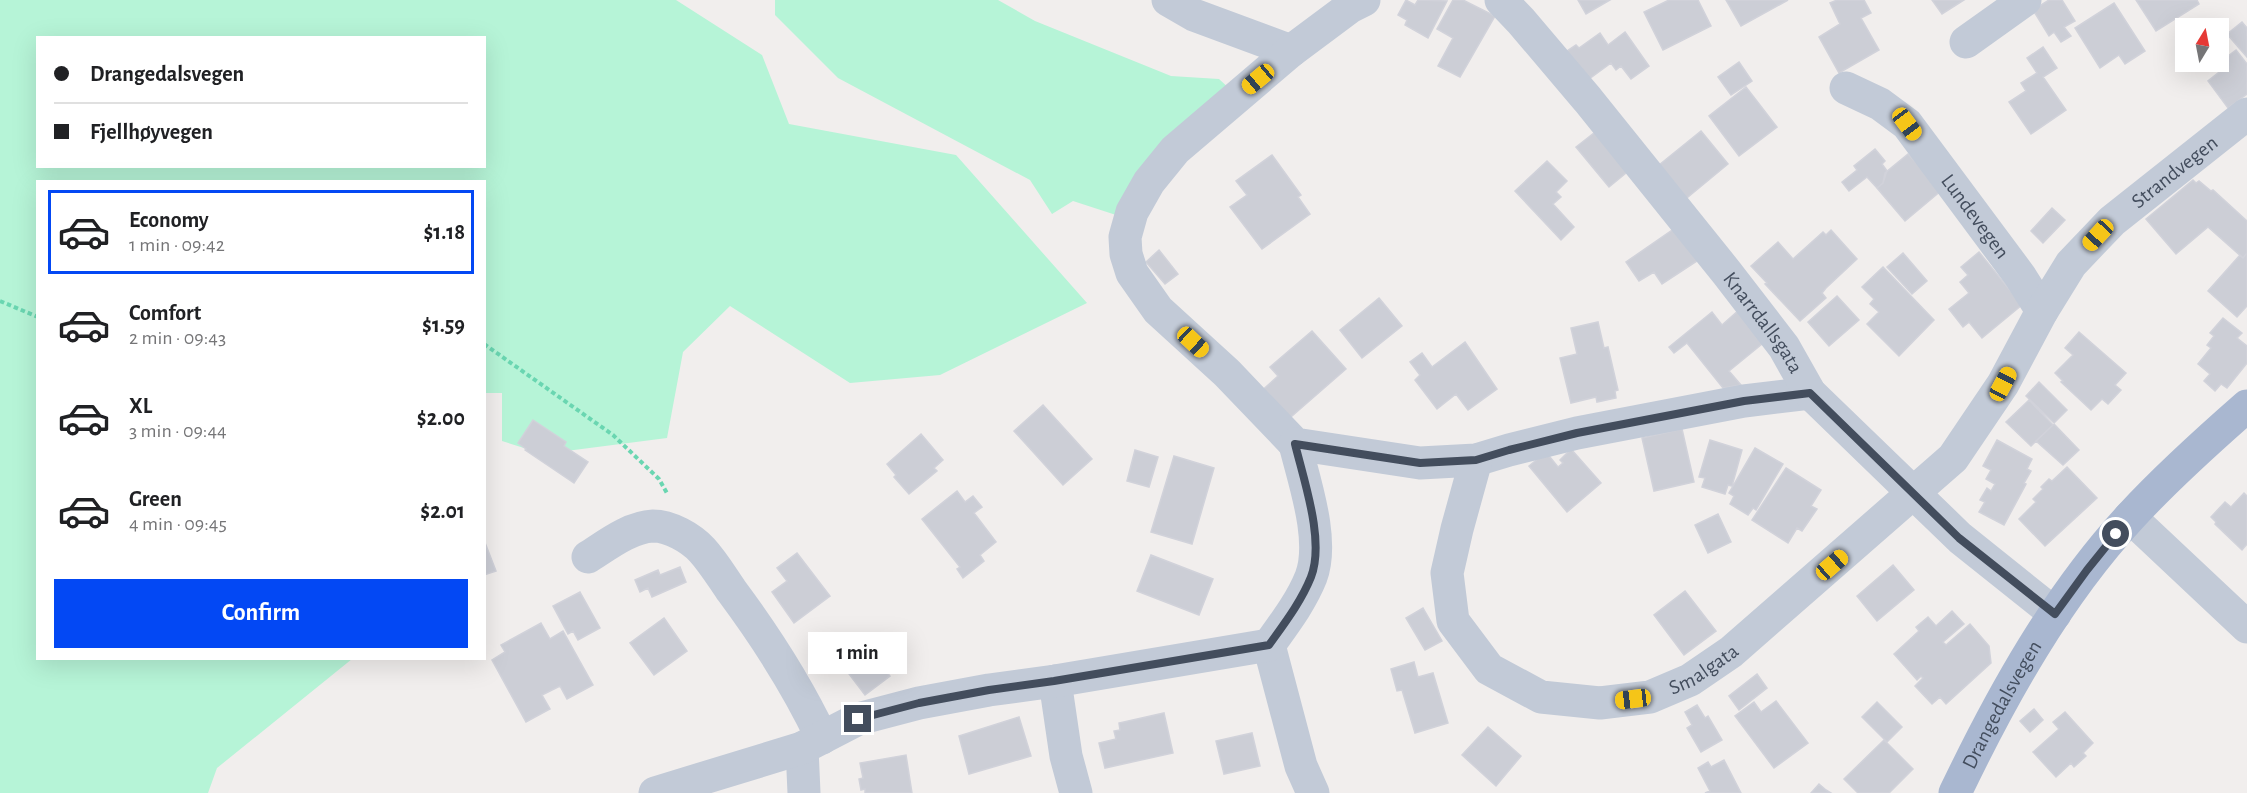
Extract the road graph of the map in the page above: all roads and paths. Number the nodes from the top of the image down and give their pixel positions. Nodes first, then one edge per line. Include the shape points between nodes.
1 (1168, 0) edge
2 (1364, 0) edge
3 (1501, 0) edge
4 (2025, 0) edge
5 (1966, 42) dead end
6 (1292, 51) junction
7 (1846, 88) dead end
8 (2247, 114) edge
9 (0, 301) edge
10 (2042, 311) junction
11 (36, 316) edge
12 (486, 345) edge
13 (1810, 393) junction
14 (2247, 406) edge
15 (1295, 444) junction
16 (1476, 460) junction
17 (1915, 493) junction
18 (671, 499) dead end
19 (2130, 517) junction
20 (588, 557) dead end
21 (2055, 614) junction
22 (2247, 627) edge
23 (1269, 645) junction
24 (1054, 681) junction
25 (812, 743) junction
26 (655, 793) edge
27 (804, 793) edge
28 (1076, 793) edge
29 (1313, 793) edge
30 (1955, 793) edge

1 - 6 street via 1194,15
2 - 6 street
3 - 13 street, Knarrdallsgata via 1588,100 1727,273 1784,347
4 - 5 street
6 - 15 street via 1175,150 1149,182 1132,212 1125,237 1132,273 1158,310
7 - 10 street, Lundevegen via 1880,104 1907,124
8 - 10 street, Strandvegen via 2112,221 2072,264
9 - 11 path
10 - 17 street, Strandvegen via 2003,384 1953,458
12 - 18 path via 612,435 659,479
13 - 16 street via 1744,401 1577,433
13 - 17 street, Knarrdallsgata
14 - 19 main road, Drangedalsvegen
15 - 16 street via 1420,463
15 - 23 street via 1316,544 1311,576
16 - 17 street, Smalgata via 1447,573 1453,621 1489,669 1541,697 1600,703 1650,697 1690,680 1731,652
17 - 21 street, Knarrdallsgata via 1959,538
19 - 21 main road, Drangedalsvegen
19 - 22 street
20 - 25 street via 639,529 655,526 687,538 701,549 759,627 803,697
21 - 30 main road, Drangedalsvegen via 2017,675
23 - 24 street
23 - 29 street via 1301,766
24 - 25 street via 919,703 858,719
24 - 28 street
25 - 26 street
25 - 27 street

